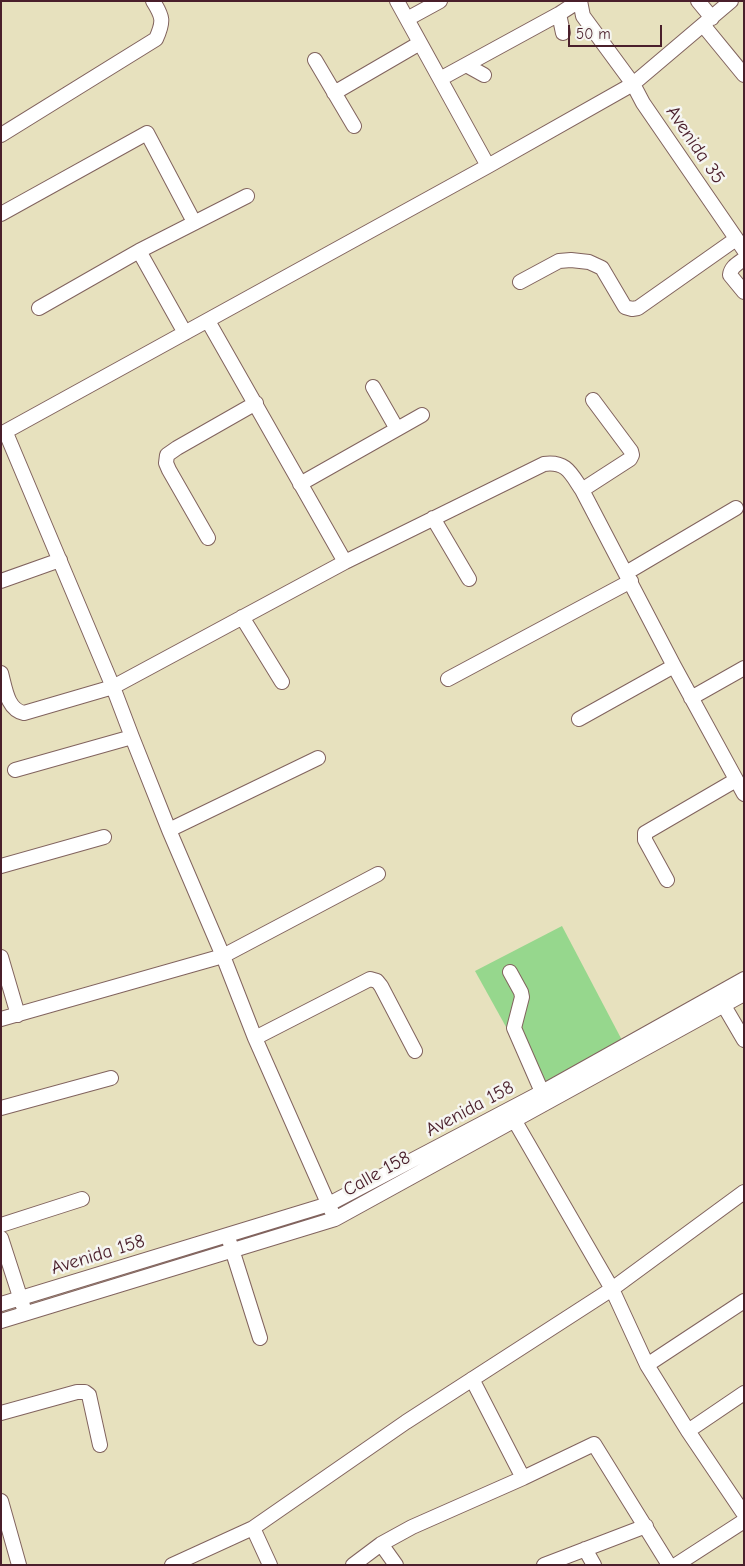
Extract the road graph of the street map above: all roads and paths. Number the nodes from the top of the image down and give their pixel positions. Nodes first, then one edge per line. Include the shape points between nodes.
1 (153, 1) edge
2 (397, 1) edge
3 (440, 1) edge
4 (580, 1) edge
5 (698, 1) edge
6 (732, 1) edge
7 (559, 14) junction
8 (407, 19) junction
9 (708, 22) junction
10 (563, 33) dead end
11 (420, 43) junction
12 (315, 60) dead end
13 (466, 65) junction
14 (484, 75) dead end
15 (744, 75) edge
16 (440, 79) junction
17 (633, 84) junction
18 (334, 93) junction
19 (354, 126) dead end
20 (1, 135) edge
21 (488, 166) junction
22 (247, 196) dead end
23 (1, 214) edge
24 (194, 222) junction
25 (740, 244) edge
26 (139, 251) junction
27 (744, 259) edge
28 (520, 282) dead end
29 (744, 292) edge
30 (39, 308) dead end
31 (208, 320) junction
32 (185, 333) junction
33 (373, 387) dead end
34 (593, 400) dead end
35 (256, 403) junction
36 (422, 415) dead end
37 (397, 429) junction
38 (4, 433) edge
39 (300, 484) junction
40 (582, 490) junction
41 (736, 508) dead end
42 (433, 518) junction
43 (208, 538) dead end
44 (60, 560) junction
45 (345, 562) junction
46 (629, 577) junction
47 (469, 579) dead end
48 (1, 581) edge
49 (242, 617) junction
50 (674, 666) junction
51 (744, 668) edge
52 (1, 673) edge
53 (448, 679) dead end
54 (282, 682) dead end
55 (113, 687) junction
56 (691, 698) junction
57 (579, 719) dead end
58 (132, 737) junction
59 (318, 758) dead end
60 (15, 770) dead end
61 (736, 780) junction
62 (744, 794) edge
63 (169, 830) junction
64 (104, 837) dead end
65 (1, 866) edge
66 (378, 874) dead end
67 (667, 880) dead end
68 (223, 956) junction
69 (1, 957) edge
70 (510, 972) dead end
71 (744, 979) edge
72 (744, 994) edge
73 (720, 999) junction
74 (18, 1014) junction
75 (1, 1019) edge
76 (255, 1038) junction
77 (744, 1040) edge
78 (415, 1050) dead end
79 (111, 1078) dead end
80 (542, 1092) junction
81 (1, 1108) edge
82 (511, 1115) junction
83 (744, 1192) edge
84 (82, 1199) dead end
85 (329, 1204) junction
86 (335, 1219) junction
87 (1, 1225) edge
88 (228, 1235) junction
89 (1, 1238) edge
90 (232, 1250) junction
91 (612, 1289) junction
92 (20, 1298) junction
93 (744, 1301) edge
94 (1, 1304) edge
95 (25, 1314) junction
96 (1, 1321) edge
97 (260, 1338) dead end
98 (647, 1365) junction
99 (472, 1379) junction
100 (744, 1393) edge
101 (1, 1413) edge
102 (688, 1431) junction
103 (100, 1445) dead end
104 (523, 1478) junction
105 (1, 1500) edge
106 (744, 1514) edge
107 (744, 1521) edge
108 (646, 1526) junction
109 (253, 1528) junction
110 (381, 1544) junction
111 (585, 1550) junction
112 (19, 1565) edge
113 (172, 1565) edge
114 (270, 1565) edge
115 (353, 1565) edge
116 (396, 1565) edge
117 (544, 1565) edge
118 (594, 1565) edge
119 (670, 1565) edge
120 (676, 1565) edge

1 - 20 street via 161,14 162,26 156,39
2 - 8 street
3 - 8 street
4 - 7 street
4 - 17 street, Avenida 35 via 583,16
5 - 9 street
6 - 9 street
7 - 10 street
7 - 13 street
8 - 11 street
9 - 15 street
9 - 17 street
11 - 16 street
11 - 18 street
12 - 18 street
13 - 14 street
13 - 16 street
16 - 21 street
17 - 21 street
17 - 25 street, Avenida 35
18 - 19 street
21 - 31 street
22 - 24 street
23 - 24 street via 147,133
24 - 26 street
25 - 28 street via 638,308 625,307 602,268 594,264 559,261
26 - 30 street
26 - 32 street
27 - 29 street via 730,270 730,275
31 - 32 street
31 - 35 street
32 - 38 street
33 - 37 street
34 - 40 street via 632,455
35 - 39 street
35 - 43 street via 167,456 169,470
36 - 37 street
37 - 39 street
38 - 44 street
39 - 45 street
40 - 42 street via 566,467 558,463 544,464
40 - 46 street
41 - 46 street
42 - 45 street
42 - 47 street
44 - 48 street
44 - 55 street
45 - 49 street
46 - 50 street
46 - 53 street
49 - 54 street
49 - 55 street
50 - 56 street
50 - 57 street
51 - 56 street
52 - 55 street via 10,703 15,710 24,713
55 - 58 street
56 - 61 street
58 - 60 street
58 - 63 street
59 - 63 street
61 - 62 street
61 - 67 street via 645,833 645,840
63 - 68 street
64 - 65 street
66 - 68 street
68 - 74 street
68 - 76 street
69 - 74 street
70 - 80 street via 522,997 514,1028
71 - 73 street, Avenida 158
72 - 73 street, Calle 158
73 - 77 street
73 - 80 street, Avenida 158
73 - 82 street, Calle 158
74 - 75 street
76 - 78 street via 370,979 381,986
76 - 85 street
79 - 81 street
80 - 82 street, Avenida 158
82 - 85 street, Avenida 158
82 - 86 street, Calle 158
82 - 91 street
83 - 91 street
84 - 87 street
85 - 86 street
85 - 88 street, Avenida 158
86 - 90 street, Calle 158
88 - 90 street
88 - 92 street, Avenida 158
89 - 92 street
90 - 95 street, Calle 158
90 - 97 street
91 - 98 street
91 - 99 street
92 - 94 street, Avenida 158
92 - 95 street
93 - 98 street
95 - 96 street, Calle 158
98 - 102 street
99 - 104 street
99 - 109 street
100 - 102 street
101 - 103 street via 84,1392 89,1395
102 - 106 street
104 - 108 street via 594,1444
104 - 110 street
105 - 112 street
107 - 120 street
108 - 111 street
108 - 119 street
109 - 113 street
109 - 114 street
110 - 115 street
110 - 116 street
111 - 117 street
111 - 118 street

